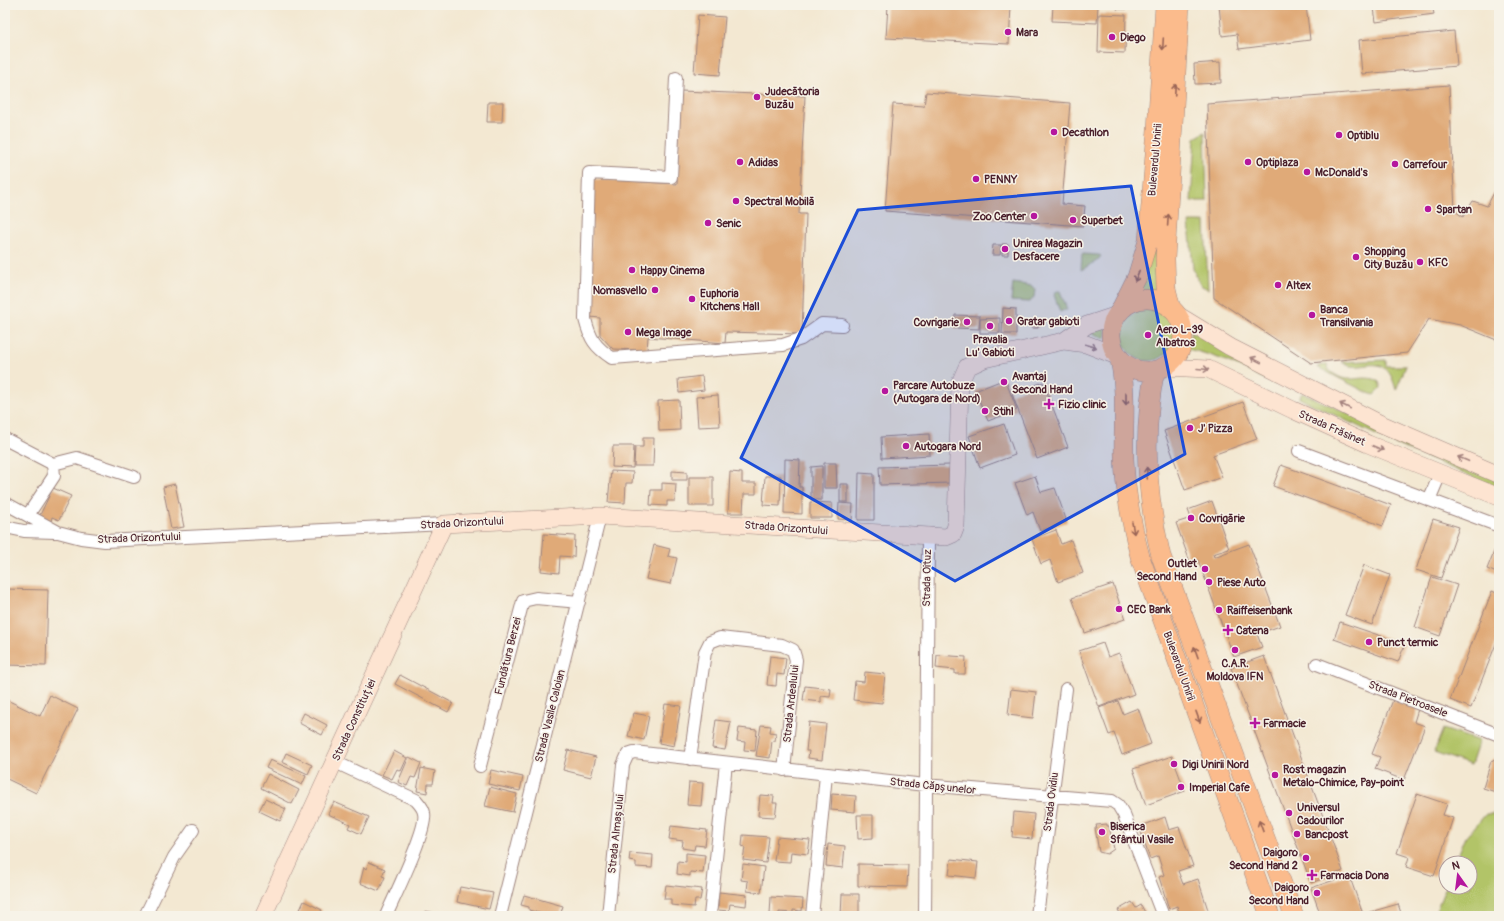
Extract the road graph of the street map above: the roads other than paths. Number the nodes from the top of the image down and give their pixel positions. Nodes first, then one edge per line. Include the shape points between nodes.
1 (1165, 5) edge
2 (1180, 5) edge
3 (676, 78) dead end
4 (1174, 311) junction
5 (1119, 312) junction
6 (842, 324) dead end
7 (1064, 341) junction
8 (1119, 358) junction
9 (1159, 369) junction
10 (5, 439) edge
11 (1298, 451) dead end
12 (53, 464) junction
13 (1440, 474) junction
14 (1499, 475) edge
15 (134, 477) dead end
16 (1499, 497) edge
17 (1429, 500) junction
18 (5, 502) edge
19 (28, 516) junction
20 (600, 516) junction
21 (444, 524) junction
22 (1499, 526) edge
23 (5, 527) edge
24 (58, 532) junction
25 (928, 538) junction
26 (579, 602) junction
27 (1317, 664) dead end
28 (1066, 689) dead end
29 (1497, 734) edge
30 (628, 754) joint
31 (690, 759) junction
32 (335, 762) junction
33 (726, 763) junction
34 (480, 766) dead end
35 (784, 770) junction
36 (826, 775) junction
37 (925, 785) junction
38 (1051, 797) junction
39 (193, 830) dead end
40 (145, 916) edge
41 (263, 916) edge
42 (386, 916) edge
43 (500, 916) edge
44 (608, 916) edge
45 (710, 916) edge
46 (812, 916) edge
47 (925, 916) edge
48 (1037, 916) edge
49 (1163, 916) edge
50 (1270, 916) edge
51 (1293, 916) edge

1 -> 5 main road, Bulevardul Unirii via 1148,241 1137,277
4 -> 2 main road, Bulevardul Unirii via 1166,288 1165,259
3 - 6 street via 671,176 589,173 585,319 588,333 598,348 612,358 783,345 801,338 822,324
4 - 5 main road via 1159,301 1146,299 1133,302
4 - 9 main road via 1181,325 1181,345 1172,361
14 -> 4 street via 1379,423 1230,347
5 - 7 street, Strada Oituz via 1087,325
5 - 8 main road via 1111,328 1111,343
7 -> 8 street, Strada Oituz via 1086,344
7 - 25 street, Strada Oituz via 984,359 967,367 960,383 956,526 953,534 946,537
8 - 9 main road via 1136,370
8 -> 50 main road, Bulevardul Unirii via 1126,395 1126,487 1141,560
9 -> 13 street, Strada Frăsinet via 1208,369 1293,410
51 -> 9 main road, Bulevardul Unirii via 1161,556 1150,506 1146,456 1148,411
10 - 12 street
11 - 17 street
12 - 15 street via 77,458
12 - 19 street via 54,476
13 - 16 street, Strada Frăsinet
13 - 17 street
17 - 22 street
18 - 19 street, Strada Orizontului
19 - 24 street, Strada Orizontului
20 - 21 street, Strada Orizontului
20 - 25 street, Strada Orizontului
20 - 26 street, Strada Vasile Caloian
21 - 24 street, Strada Orizontului via 105,542
21 - 32 street, Strada Constituției
23 - 24 street via 24,531
25 - 37 street, Strada Oituz
26 - 34 street, Fundătura Berzei via 536,598 523,601
26 - 43 street, Strada Vasile Caloian
27 - 29 street, Strada Pietroasele
28 - 38 street, Strada Ovidiu
30 - 31 street, Strada Căpșunelor via 634,752
30 - 44 street, Strada Almașului via 622,765
31 - 33 street, Strada Căpșunelor
31 - 35 street, Strada Ardealului via 705,652 710,642 720,638 782,645 793,650 796,660
32 - 41 street, Strada Constituției
32 - 42 street via 416,800 425,813 422,830
33 - 35 street, Strada Căpșunelor
33 - 45 street
35 - 36 street, Strada Căpșunelor
36 - 37 street, Strada Căpșunelor
36 - 46 street
37 - 38 street, Strada Căpșunelor
37 - 47 street, Strada Oituz
38 - 48 street, Strada Ovidiu
38 - 49 street, Strada Căpșunelor via 1105,800 1118,805
39 - 40 street via 174,857

